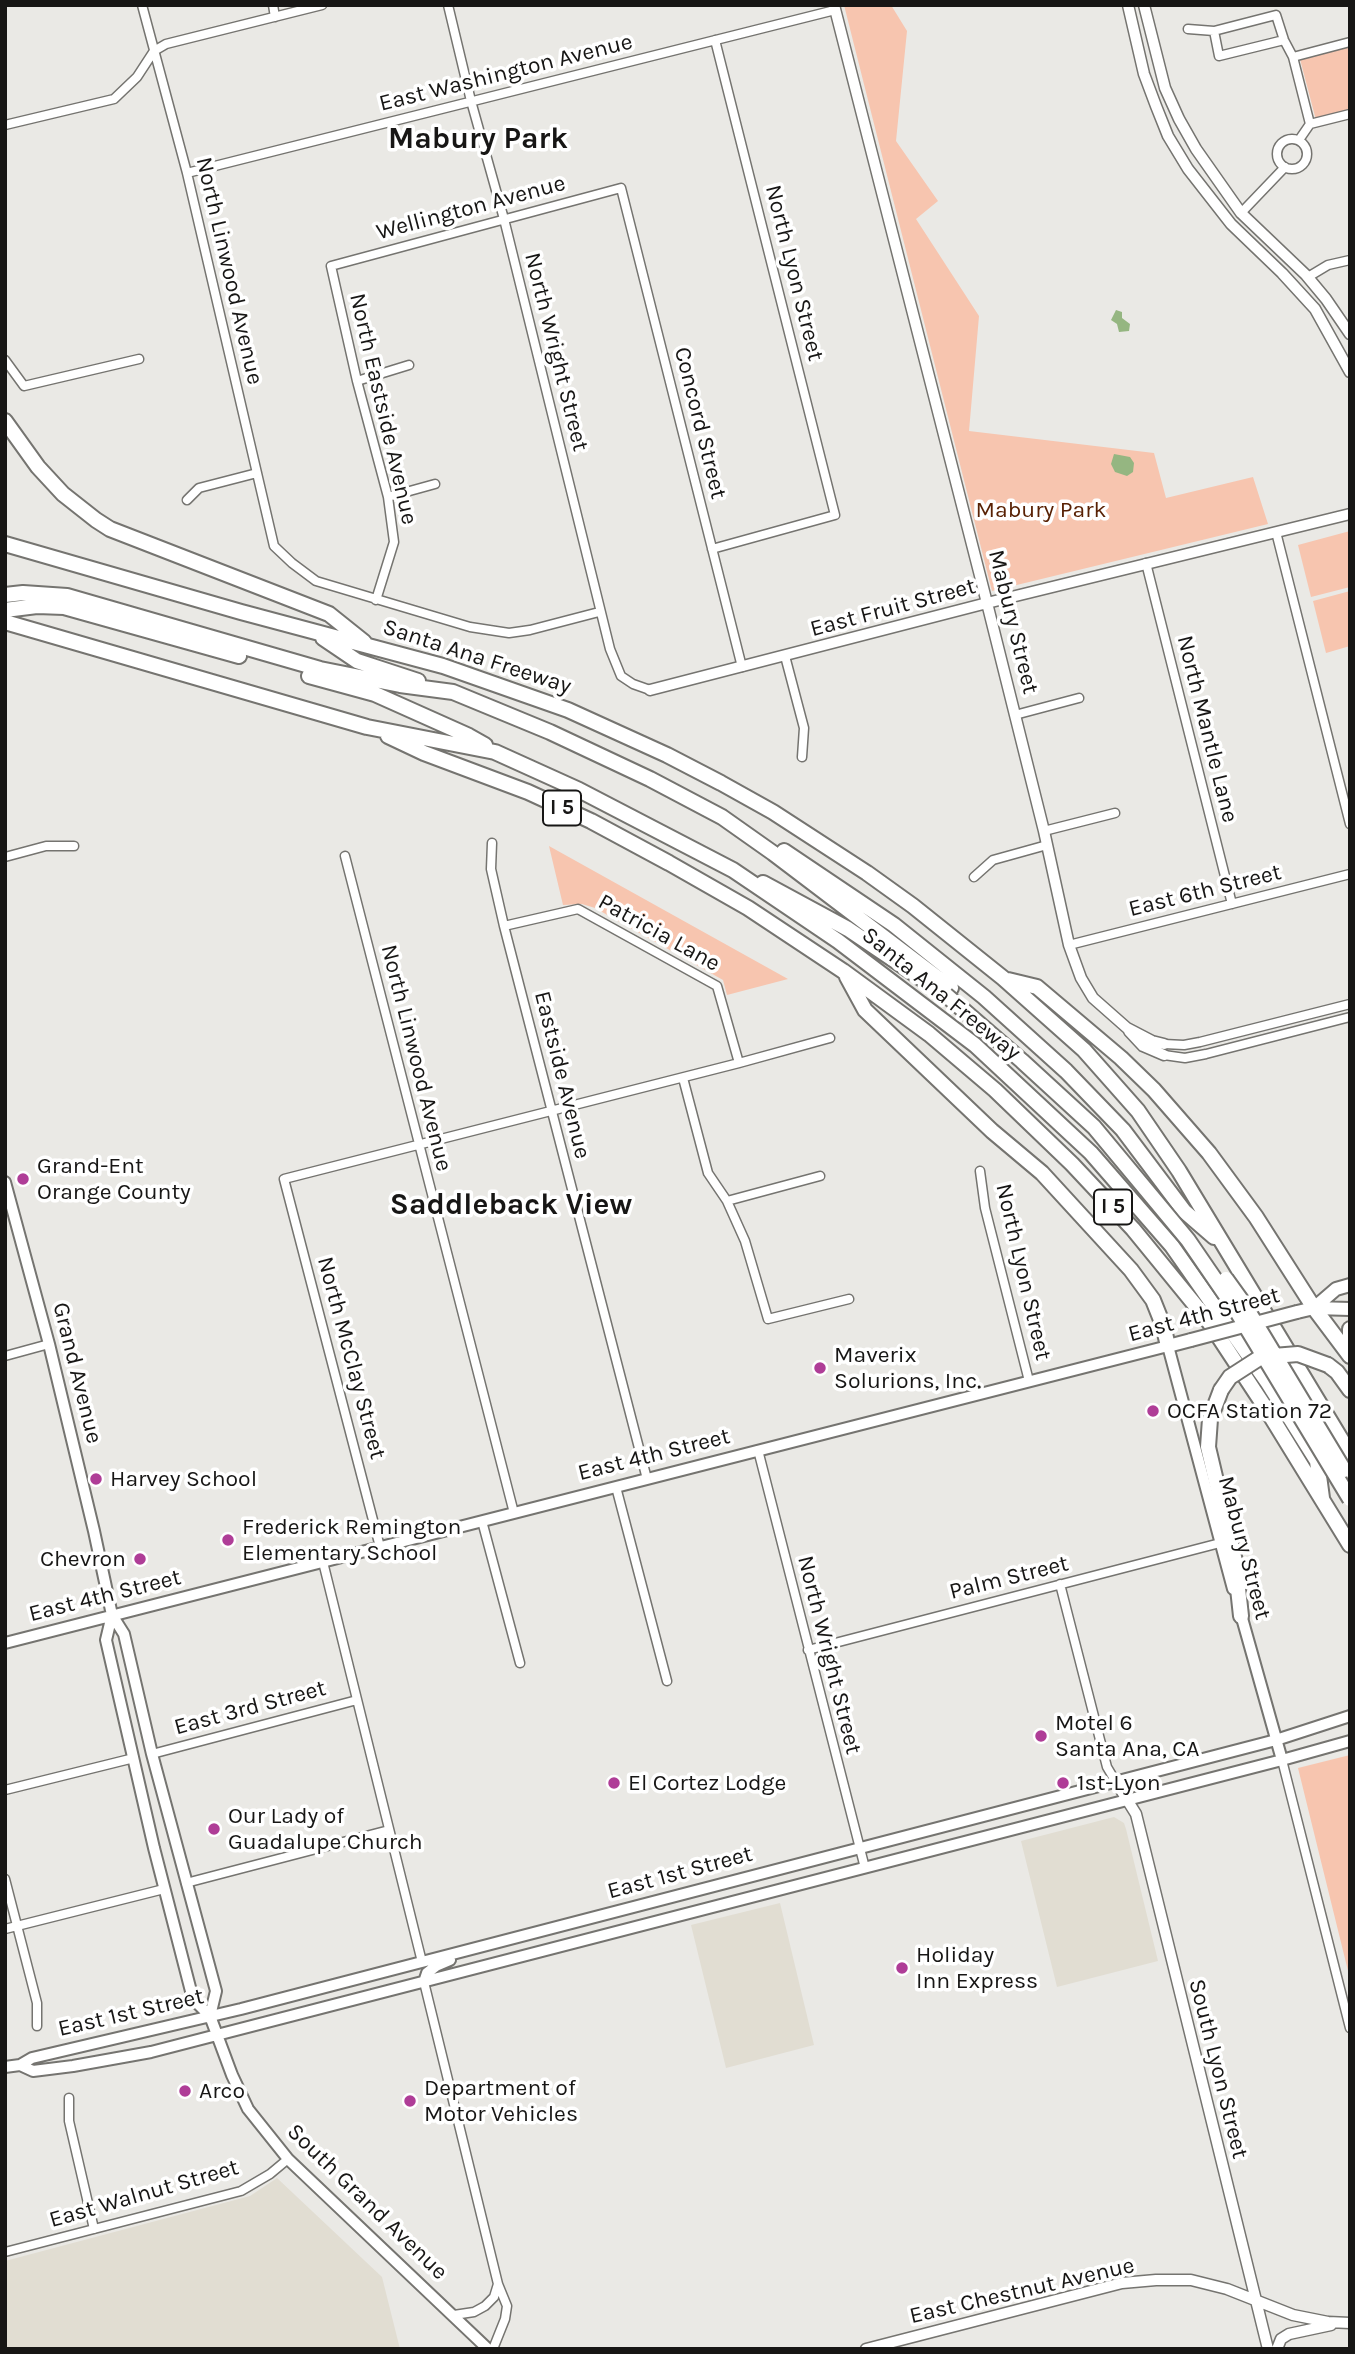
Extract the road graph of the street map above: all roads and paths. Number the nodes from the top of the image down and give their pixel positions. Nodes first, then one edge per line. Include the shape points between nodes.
1 (142, 5) edge
2 (273, 5) edge
3 (322, 5) edge
4 (448, 5) edge
5 (1128, 5) edge
6 (1144, 5) edge
7 (834, 8) edge
8 (275, 17) junction
9 (1188, 29) dead end
10 (1214, 31) junction
11 (715, 40) junction
12 (1284, 40) junction
13 (1350, 42) edge
14 (154, 51) junction
15 (1293, 57) junction
16 (471, 101) junction
17 (1350, 114) edge
18 (1310, 124) junction
19 (5, 125) edge
20 (1299, 140) junction
21 (1285, 167) junction
22 (187, 173) junction
23 (621, 188) joint
24 (1241, 213) junction
25 (504, 219) junction
26 (1350, 260) edge
27 (331, 266) joint
28 (1308, 277) junction
29 (1350, 334) edge
30 (139, 359) dead end
31 (5, 360) edge
32 (409, 365) dead end
33 (1350, 372) edge
34 (357, 381) junction
35 (5, 421) edge
36 (257, 473) junction
37 (435, 484) dead end
38 (388, 497) junction
39 (187, 500) dead end
40 (1350, 514) edge
41 (1276, 532) junction
42 (5, 544) edge
43 (712, 549) junction
44 (1146, 563) junction
45 (5, 594) edge
46 (376, 600) junction
47 (987, 603) junction
48 (5, 610) edge
49 (599, 612) junction
50 (5, 622) edge
51 (312, 631) junction
52 (368, 645) junction
53 (785, 656) junction
54 (742, 667) junction
55 (650, 690) joint
56 (453, 692) junction
57 (1079, 698) dead end
58 (1015, 715) junction
59 (368, 727) junction
60 (495, 752) junction
61 (802, 757) dead end
62 (1115, 813) dead end
63 (1350, 824) edge
64 (739, 828) junction
65 (1044, 831) junction
66 (492, 843) dead end
67 (1047, 845) junction
68 (74, 846) dead end
69 (345, 856) dead end
70 (5, 857) edge
71 (733, 870) junction
72 (1350, 874) edge
73 (974, 877) dead end
74 (1232, 904) junction
75 (504, 926) junction
76 (1069, 946) junction
77 (843, 971) junction
78 (1003, 978) junction
79 (948, 991) junction
80 (1350, 1004) edge
81 (1350, 1017) edge
82 (830, 1038) dead end
83 (1164, 1049) junction
84 (739, 1063) junction
85 (682, 1078) junction
86 (551, 1112) junction
87 (419, 1145) junction
88 (980, 1171) dead end
89 (820, 1176) dead end
90 (5, 1182) edge
91 (727, 1201) junction
92 (1223, 1244) junction
93 (1350, 1285) edge
94 (849, 1299) dead end
95 (1314, 1308) junction
96 (1350, 1309) edge
97 (1350, 1329) edge
98 (1350, 1340) edge
99 (49, 1344) junction
100 (1168, 1346) junction
101 (5, 1356) edge
102 (1350, 1356) edge
103 (1029, 1381) junction
104 (1350, 1390) edge
105 (758, 1450) junction
106 (1350, 1454) edge
107 (647, 1479) junction
108 (1350, 1480) edge
109 (616, 1487) junction
110 (1322, 1498) junction
111 (1350, 1499) edge
112 (514, 1513) junction
113 (482, 1521) junction
114 (1220, 1543) junction
115 (1350, 1545) edge
116 (380, 1547) junction
117 (323, 1562) junction
118 (1060, 1584) junction
119 (112, 1615) junction
120 (1241, 1616) junction
121 (5, 1643) edge
122 (808, 1650) junction
123 (520, 1663) dead end
124 (667, 1681) dead end
125 (357, 1700) junction
126 (1350, 1716) edge
127 (1276, 1740) junction
128 (1350, 1741) edge
129 (152, 1754) junction
130 (134, 1758) junction
131 (1282, 1760) junction
132 (1116, 1782) junction
133 (5, 1790) edge
134 (1127, 1800) junction
135 (389, 1830) junction
136 (859, 1848) junction
137 (865, 1868) junction
138 (5, 1879) edge
139 (186, 1883) junction
140 (164, 1889) junction
141 (17, 1926) junction
142 (5, 1929) edge
143 (506, 1940) junction
144 (422, 1962) junction
145 (424, 1982) junction
146 (210, 2016) junction
147 (37, 2026) dead end
148 (1350, 2028) edge
149 (216, 2036) junction
150 (20, 2065) junction
151 (5, 2067) edge
152 (69, 2098) dead end
153 (288, 2159) junction
154 (94, 2229) junction
155 (5, 2252) edge
156 (498, 2284) junction
157 (1255, 2299) junction
158 (454, 2315) junction
159 (1344, 2323) edge
160 (491, 2349) edge
161 (866, 2349) edge
162 (1268, 2349) edge
163 (1277, 2349) edge

1 - 14 street, North Linwood Avenue
2 - 8 street
3 - 8 street
4 - 16 street, North Wright Street
5 - 33 street via 1144,74 1168,136 1231,224 1315,309
6 - 24 street via 1165,88 1179,119
7 - 11 street, East Washington Avenue
7 - 47 street, Mabury Street
8 - 14 street
9 - 10 street
10 - 12 street via 1276,15
10 - 12 street via 1219,56
11 - 16 street, East Washington Avenue
11 - 43 street, North Lyon Street via 835,515
12 - 15 street
13 - 15 street
14 - 19 street via 137,77 114,99
14 - 22 street, North Linwood Avenue
15 - 18 street
16 - 22 street, East Washington Avenue
16 - 25 street, North Wright Street
17 - 18 street
18 - 20 street
20 - 21 street via 1307,151 1305,160 1299,167
20 - 21 street via 1289,139 1280,145 1277,154
21 - 24 street
22 - 36 street, North Linwood Avenue
23 - 25 street, Wellington Avenue
23 - 43 street, Concord Street
24 - 28 street
25 - 27 street, Wellington Avenue
25 - 49 street, North Wright Street
26 - 28 street via 1328,265
27 - 34 street, North Eastside Avenue
28 - 29 street
30 - 31 street via 24,386
32 - 34 street
34 - 38 street, North Eastside Avenue
35 - 52 highway via 63,494 110,529 330,614
36 - 39 street via 199,488
36 - 46 street, North Linwood Avenue via 274,546 316,581
37 - 38 street
38 - 46 street, North Eastside Avenue via 394,542
40 - 41 street, East Fruit Street
41 - 44 street, East Fruit Street
41 - 63 street
42 - 51 highway, Santa Ana Freeway / I 5
43 - 54 street, Concord Street
44 - 47 street, East Fruit Street
44 - 74 street, North Mantle Lane
45 - 56 highway via 67,596 320,670
46 - 49 street via 470,627 509,633
47 - 53 street, East Fruit Street
47 - 58 street, Mabury Street
48 - 60 highway via 64,607 375,694
49 - 55 street, North Wright Street via 621,676
50 - 59 highway, Santa Ana Freeway / I 5
51 - 52 highway, Santa Ana Freeway / I 5
51 - 56 highway, Santa Ana Freeway / I 5 via 358,661
52 - 78 highway, Santa Ana Freeway / I 5 via 568,710 689,766 773,812 867,873
53 - 54 street, East Fruit Street
53 - 61 street via 804,728
54 - 55 street, East Fruit Street
56 - 64 highway, I 5 via 600,754
57 - 58 street
58 - 65 street, Mabury Street
59 - 60 highway, Santa Ana Freeway / I 5
59 - 77 highway, Santa Ana Freeway / I 5 via 592,821 748,908
60 - 71 highway, Santa Ana Freeway
62 - 65 street
64 - 79 highway
64 - 92 highway, Santa Ana Freeway / I 5 via 778,847 894,925 984,997 1066,1071 1123,1130 1184,1211
65 - 67 street, Mabury Street
66 - 75 street, Eastside Avenue via 491,869
67 - 73 street via 993,860
67 - 76 street, Mabury Street
68 - 70 street via 46,846
69 - 87 street, North Linwood Avenue
71 - 79 highway via 848,929
71 - 110 highway, Santa Ana Freeway / I 5 via 838,941 975,1045 1091,1153 1171,1245 1268,1383 1317,1461
72 - 74 street, East 6th Street
74 - 76 street, East 6th Street
75 - 84 street, Patricia Lane via 578,909 717,986
75 - 86 street, Eastside Avenue
76 - 83 street, Mabury Street via 1093,998 1127,1028
77 - 100 highway via 865,1010 1042,1173 1131,1270 1153,1300
77 - 110 highway, Santa Ana Freeway / I 5 via 995,1090 1133,1229 1209,1322
78 - 92 highway, Santa Ana Freeway / I 5 via 1084,1050 1138,1111
78 - 95 highway via 1037,987 1154,1090 1256,1217
79 - 108 highway, bridge via 1026,1052 1143,1171 1244,1304
79 - 111 highway, bridge via 1094,1127 1188,1240 1236,1310
80 - 83 street
81 - 83 street via 1185,1058
82 - 84 street
84 - 85 street
85 - 86 street
85 - 91 street via 708,1173
86 - 87 street
86 - 107 street, Eastside Avenue
87 - 112 street, North Linwood Avenue
87 - 116 street, North McClay Street via 284,1179
88 - 103 street, North Lyon Street via 985,1208
89 - 91 street
90 - 99 main road, Grand Avenue
91 - 94 street via 745,1241 768,1320
92 - 106 highway, Santa Ana Freeway / I 5
93 - 95 main road, East 4th Street via 1336,1289
95 - 96 main road, East 4th Street
95 - 100 main road, East 4th Street, bridge
95 - 102 highway
97 - 98 highway
99 - 101 street
99 - 119 main road, Grand Avenue
100 - 103 main road, East 4th Street
100 - 114 main road, Mabury Street
103 - 105 main road, East 4th Street
104 - 120 highway, bridge via 1328,1365 1298,1354 1261,1357 1230,1377 1221,1390 1210,1419 1208,1447 1235,1561
105 - 107 main road, East 4th Street
105 - 122 street, North Wright Street
107 - 109 main road, East 4th Street
109 - 112 main road, East 4th Street
109 - 124 street
110 - 115 highway, Santa Ana Freeway / I 5
112 - 113 main road, East 4th Street
113 - 116 main road, East 4th Street
113 - 123 street
114 - 118 street, Palm Street
114 - 120 main road, Mabury Street
116 - 117 main road, East 4th Street
117 - 119 main road, East 4th Street
117 - 125 street
118 - 122 street, Palm Street
118 - 132 street via 1107,1767
119 - 121 main road, East 4th Street
119 - 129 main road, Grand Avenue via 124,1634
119 - 130 main road, Grand Avenue via 106,1640
120 - 127 main road, Mabury Street
122 - 136 street, North Wright Street
125 - 129 street, East 3rd Street
125 - 135 street
126 - 127 main road, East 1st Street
127 - 131 main road, Mabury Street
127 - 132 main road, East 1st Street
128 - 131 main road, East 1st Street
129 - 139 main road, Grand Avenue
130 - 133 street
130 - 140 main road, Grand Avenue
131 - 134 main road, East 1st Street
131 - 148 street
132 - 134 street
132 - 136 main road, East 1st Street
134 - 137 main road, East 1st Street
134 - 157 street, South Lyon Street via 1136,1814
135 - 139 street
135 - 144 street
136 - 137 street, North Wright Street
136 - 143 main road, East 1st Street
137 - 145 main road, East 1st Street
138 - 141 street
139 - 146 main road, Grand Avenue via 216,1991
140 - 141 street
140 - 146 main road, Grand Avenue via 193,1999
141 - 142 street
141 - 147 street via 37,2003
143 - 144 main road, East 1st Street
143 - 145 main road via 436,1966
144 - 146 main road, East 1st Street
145 - 149 main road, East 1st Street
145 - 156 street
146 - 149 main road, Grand Avenue
146 - 150 main road, East 1st Street via 32,2058
149 - 150 main road, East 1st Street via 74,2066 33,2071
149 - 153 main road, South Grand Avenue via 248,2109
150 - 151 main road, East 1st Street
152 - 154 street via 69,2121
153 - 154 street, East Walnut Street via 241,2191
153 - 158 main road, South Grand Avenue
154 - 155 street, East Walnut Street
156 - 158 street via 485,2306
156 - 160 street via 507,2306
157 - 159 street, East Chestnut Avenue via 1293,2315
157 - 161 street, East Chestnut Avenue via 1192,2280 1122,2283
157 - 162 street, South Lyon Street
158 - 160 main road, South Grand Avenue
159 - 163 street via 1289,2334

